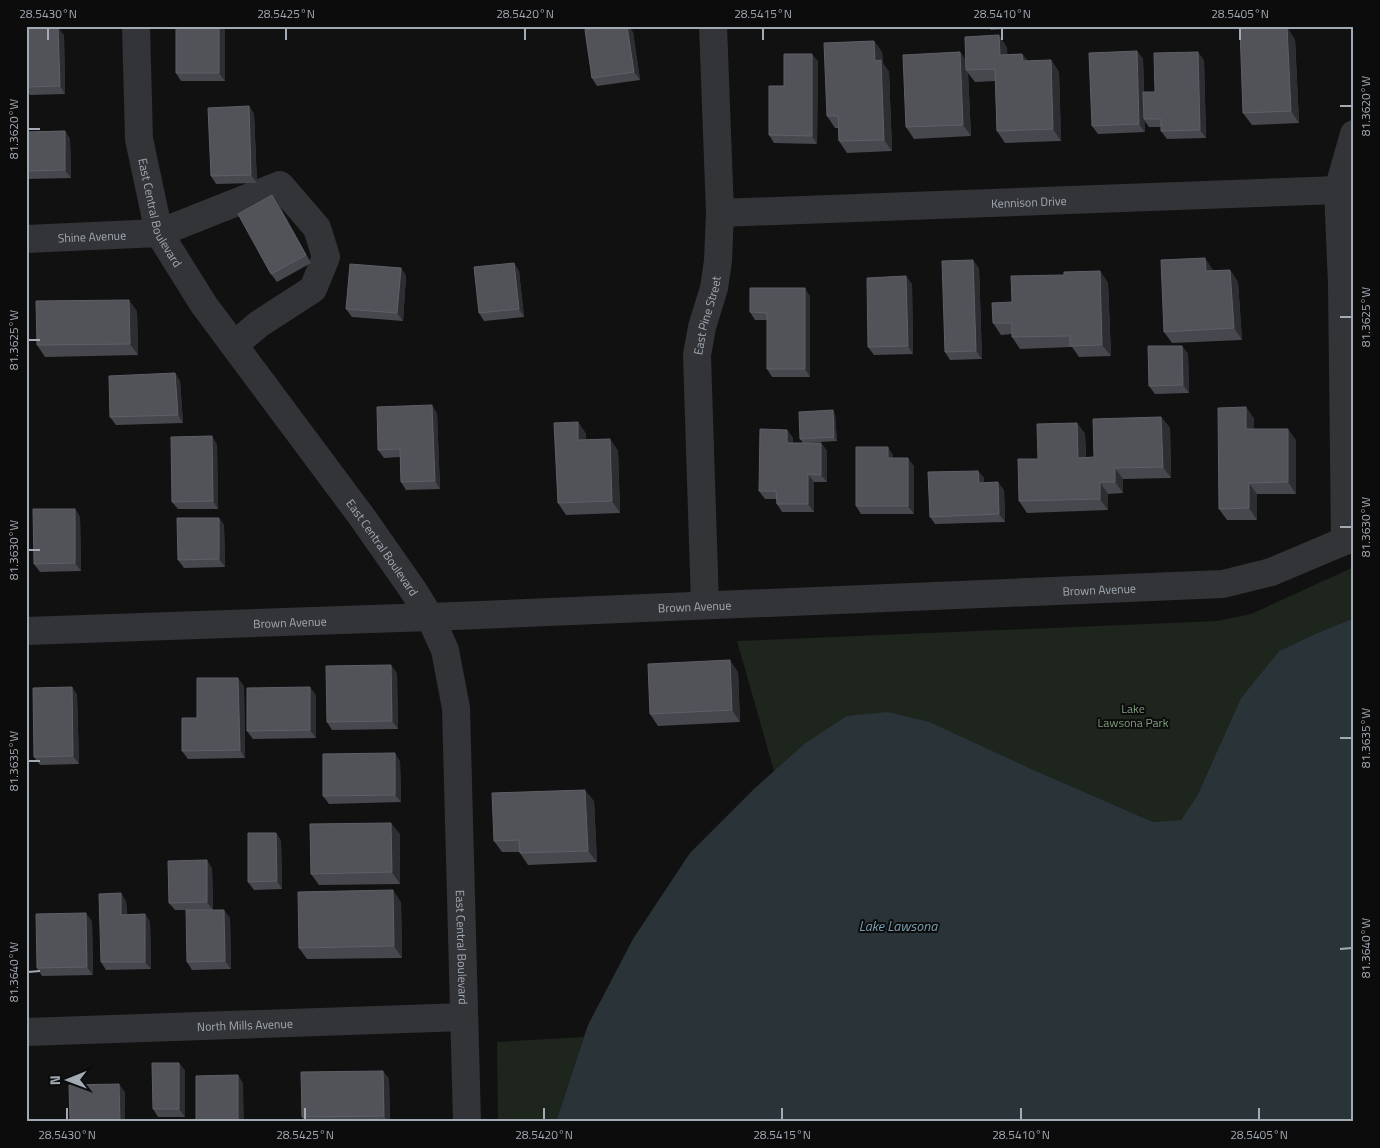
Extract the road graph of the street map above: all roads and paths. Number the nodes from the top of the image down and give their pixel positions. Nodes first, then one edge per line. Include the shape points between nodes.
1 (136, 26) edge
2 (713, 26) edge
3 (1354, 134) edge
4 (1338, 190) junction
5 (720, 213) junction
6 (159, 233) junction
7 (26, 239) edge
8 (1342, 284) junction
9 (1354, 324) edge
10 (234, 345) junction
11 (1349, 539) edge
12 (705, 605) junction
13 (430, 617) junction
14 (26, 631) edge
15 (464, 1017) junction
16 (26, 1032) edge
17 (467, 1122) edge

1 - 6 street, East Central Boulevard via 139,139
2 - 5 street, East Pine Street
3 - 4 street
4 - 5 street, Kennison Drive
4 - 8 street
5 - 12 street, East Pine Street via 714,288 697,355
6 - 7 street, Shine Avenue
6 - 10 street, East Central Boulevard via 204,305
6 - 10 street, Shine Avenue via 280,185 317,228 326,258 313,289 259,324
8 - 9 street
8 - 11 street
10 - 13 street, East Central Boulevard via 362,517
11 - 12 street, Brown Avenue via 1271,572 1223,584
12 - 13 street, Brown Avenue
13 - 14 street, Brown Avenue
13 - 15 street, East Central Boulevard via 445,650 456,708
15 - 16 street, North Mills Avenue
15 - 17 street, East Central Boulevard

